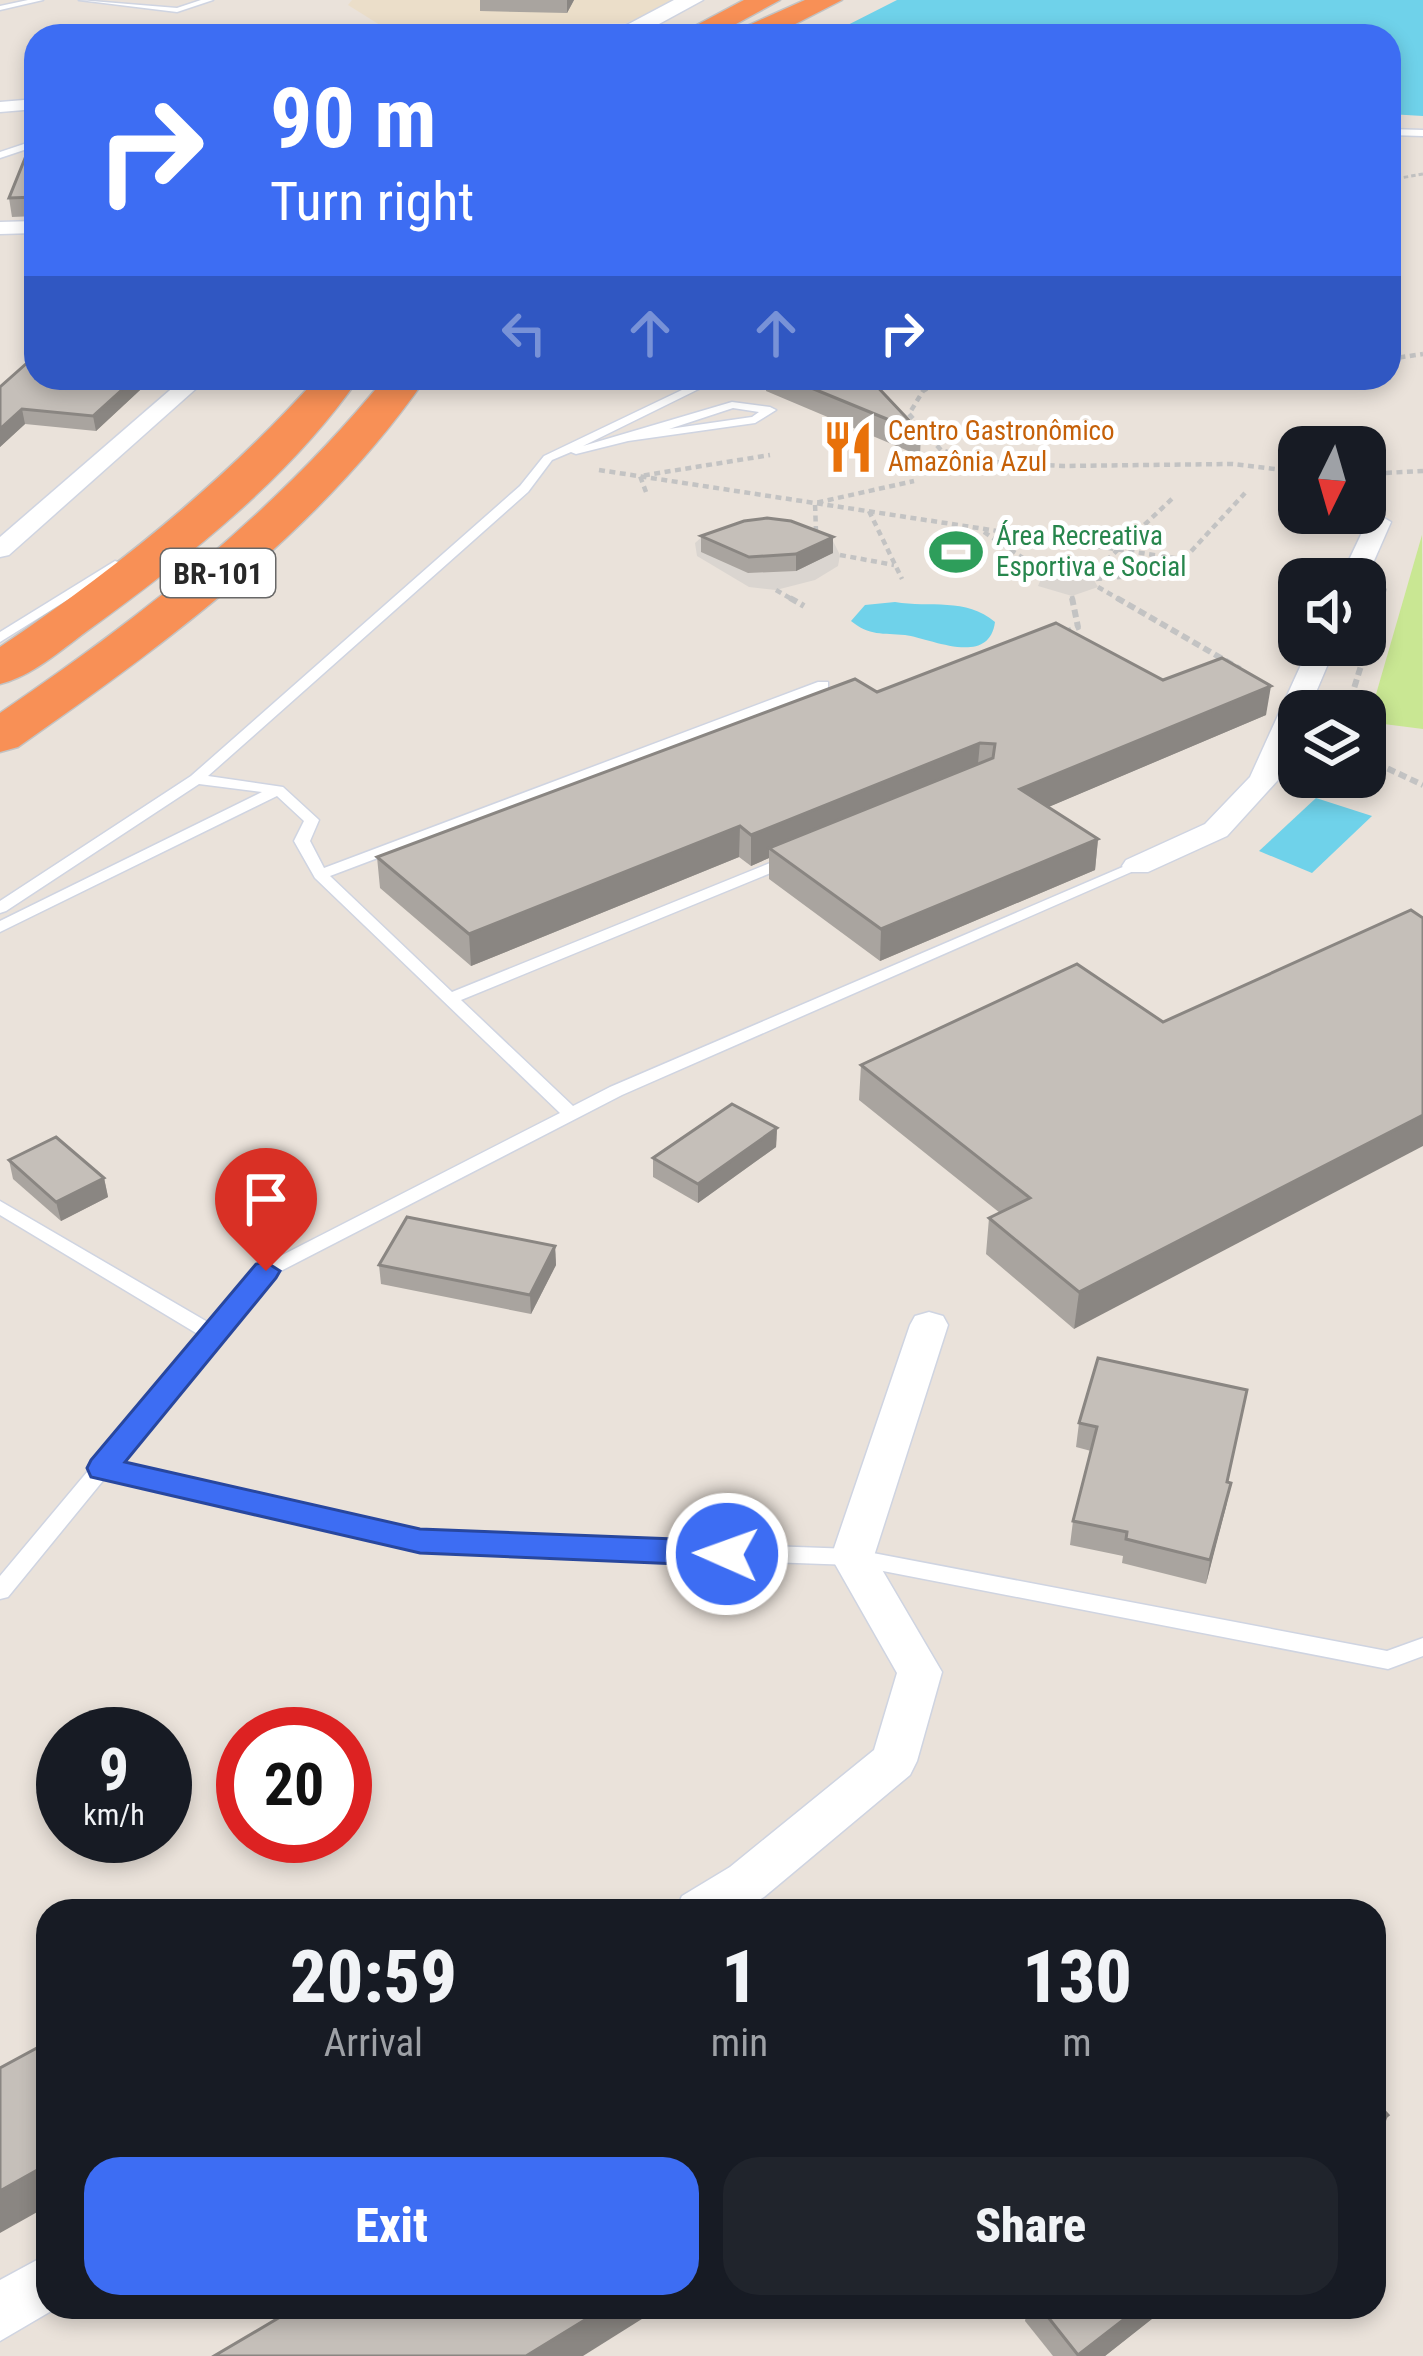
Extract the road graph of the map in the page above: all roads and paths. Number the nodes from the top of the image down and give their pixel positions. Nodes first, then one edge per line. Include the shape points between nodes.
1 (39, 0) edge
2 (83, 0) edge
3 (209, 0) edge
4 (692, 0) edge
5 (766, 0) edge
6 (828, 0) edge
7 (0, 8) edge
8 (643, 24) edge
9 (716, 24) edge
10 (775, 24) edge
11 (183, 390) edge
12 (327, 390) edge
13 (396, 390) edge
14 (691, 390) edge
15 (925, 390) edge
16 (628, 438) junction
17 (770, 455) dead end
18 (546, 460) junction
19 (1278, 470) edge
20 (1423, 471) edge
21 (1386, 473) edge
22 (640, 476) junction
23 (914, 481) dead end
24 (646, 492) dead end
25 (1245, 493) dead end
26 (1175, 496) dead end
27 (815, 503) junction
28 (869, 512) junction
29 (200, 516) junction
30 (978, 528) junction
31 (816, 532) edge
32 (0, 550) edge
33 (1121, 550) junction
34 (840, 555) dead end
35 (1187, 560) junction
36 (894, 565) junction
37 (1044, 572) dead end
38 (902, 579) dead end
39 (1095, 580) junction
40 (776, 590) dead end
41 (1072, 596) dead end
42 (804, 606) dead end
43 (1058, 635) edge
44 (0, 638) edge
45 (1314, 666) edge
46 (0, 669) edge
47 (1257, 678) edge
48 (823, 686) edge
49 (0, 736) edge
50 (1386, 767) edge
51 (196, 779) junction
52 (1423, 784) edge
53 (278, 790) junction
54 (806, 853) edge
55 (1136, 866) joint
56 (320, 875) junction
57 (0, 908) edge
58 (0, 927) edge
59 (452, 998) junction
60 (571, 1114) junction
61 (0, 1207) edge
62 (929, 1325) dead end
63 (214, 1335) junction
64 (102, 1468) junction
65 (852, 1557) junction
66 (0, 1591) edge
67 (1423, 1647) edge
68 (718, 1899) edge
69 (36, 2289) edge
70 (0, 2313) edge

1 - 7 lane
2 - 3 lane via 177,10
4 - 8 main road
5 - 9 highway
6 - 10 highway
11 - 32 street
12 - 29 highway, BR-101
13 - 49 highway, BR-101 via 253,542 132,644
14 - 18 lane
15 - 19 path via 909,414 946,452 1003,464
16 - 16 lane via 755,420 770,410 732,405
16 - 18 lane
17 - 22 path
18 - 22 path
18 - 51 lane
20 - 21 path
22 - 24 path
22 - 27 path
23 - 27 path
25 - 35 path
26 - 33 path
27 - 28 path
27 - 31 path
28 - 30 path
28 - 36 path
29 - 44 lane
29 - 46 highway, BR-101
30 - 33 path
30 - 37 path
33 - 35 path
33 - 39 path
34 - 36 path
35 - 39 path via 1171,573
36 - 38 path
39 - 47 path
40 - 42 path
41 - 43 path via 1078,627
45 - 55 street via 1263,779 1216,830
48 - 56 lane
50 - 52 path
51 - 53 lane
51 - 57 lane
53 - 56 lane via 312,820 302,841
53 - 58 lane
54 - 59 lane
55 - 60 lane
56 - 59 lane
59 - 60 lane
60 - 63 lane via 266,1271
61 - 63 lane
62 - 65 street
63 - 64 lane
64 - 65 lane via 420,1541
64 - 66 lane
65 - 67 lane via 1388,1660
65 - 68 street via 920,1672 894,1761
69 - 70 street

